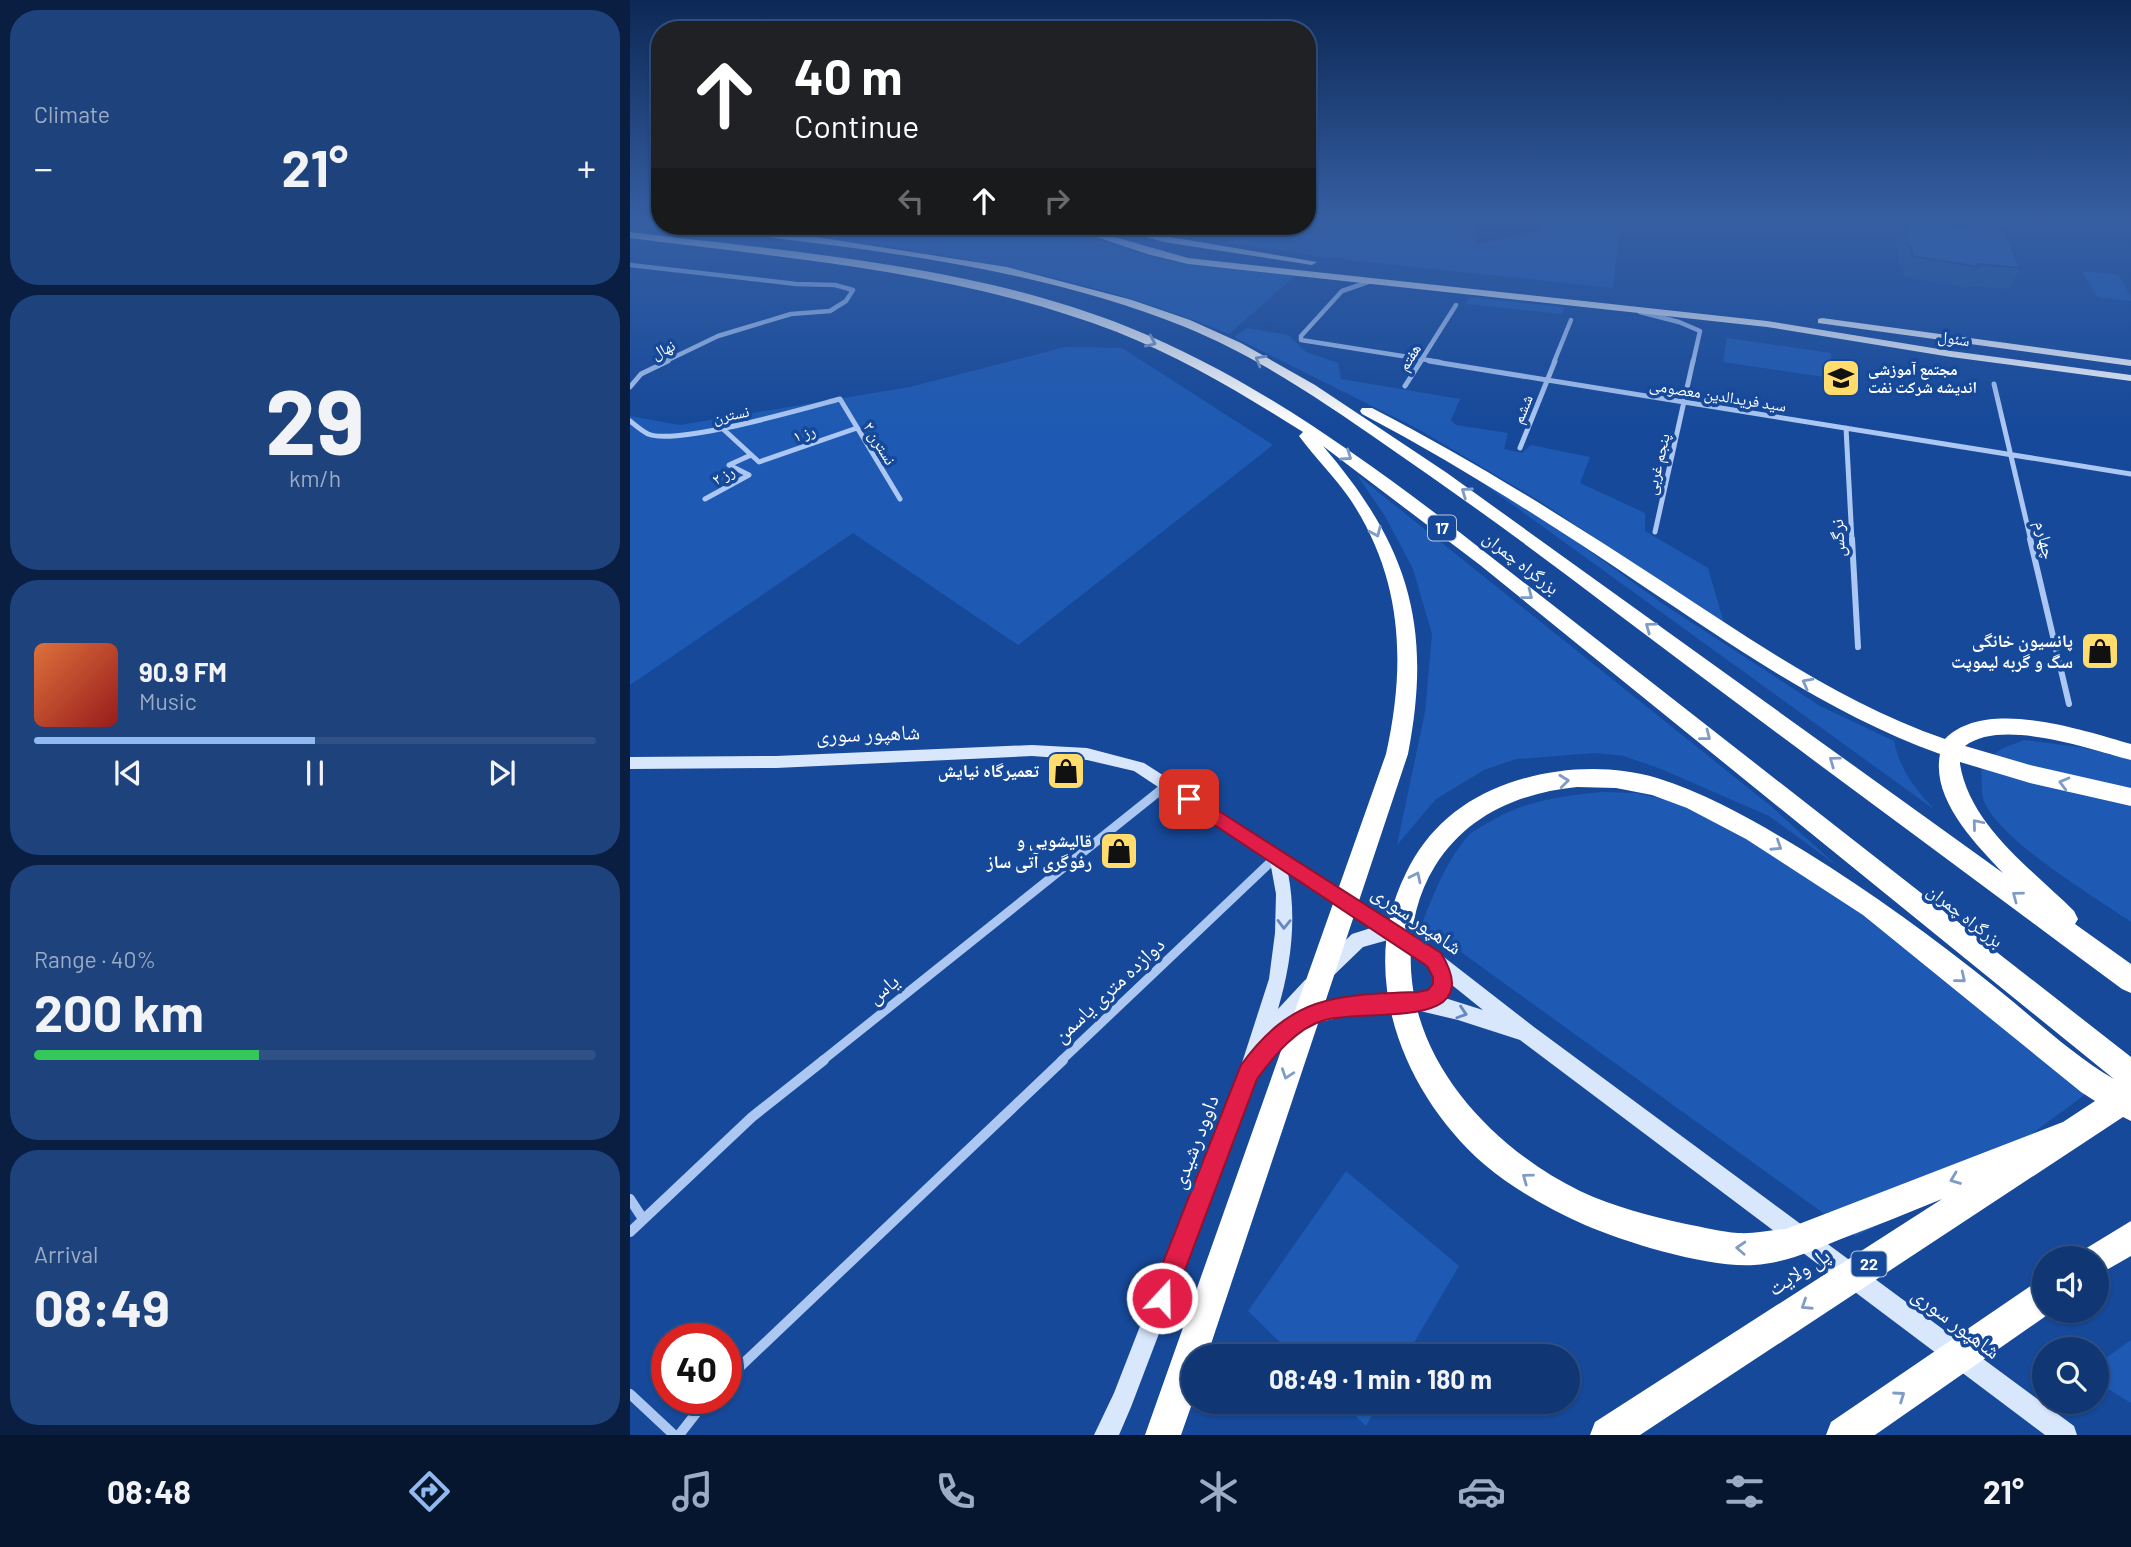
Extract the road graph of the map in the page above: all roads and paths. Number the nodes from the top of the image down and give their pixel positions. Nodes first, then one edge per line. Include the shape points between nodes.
1 (849, 289) edge
2 (984, 289) edge
3 (1085, 289) edge
4 (1350, 289) edge
5 (1445, 289) edge
6 (1526, 289) edge
7 (1456, 305) dead end
8 (1622, 308) junction
9 (1771, 319) junction
10 (1571, 320) dead end
11 (1422, 360) junction
12 (2131, 370) edge
13 (1547, 380) junction
14 (631, 383) edge
15 (1994, 384) dead end
16 (1405, 386) dead end
17 (2131, 386) edge
18 (1320, 394) junction
19 (840, 399) joint
20 (1684, 402) junction
21 (1293, 418) junction
22 (630, 421) edge
23 (722, 428) junction
24 (857, 428) junction
25 (1846, 428) junction
26 (1520, 448) dead end
27 (2010, 454) junction
28 (751, 455) junction
29 (2131, 474) edge
30 (705, 499) dead end
31 (900, 499) dead end
32 (1655, 532) dead end
33 (1858, 647) dead end
34 (2069, 704) dead end
35 (2131, 752) edge
36 (630, 763) edge
37 (1167, 785) junction
38 (2131, 797) edge
39 (1277, 856) junction
40 (1391, 931) junction
41 (1434, 960) junction
42 (2108, 963) junction
43 (2131, 980) edge
44 (1418, 1002) junction
45 (1527, 1034) junction
46 (1249, 1072) junction
47 (2131, 1074) edge
48 (2131, 1095) edge
49 (2131, 1106) edge
50 (2064, 1136) junction
51 (630, 1199) edge
52 (643, 1219) junction
53 (630, 1232) edge
54 (2131, 1237) edge
55 (2109, 1251) edge
56 (2032, 1305) edge
57 (742, 1365) edge
58 (630, 1394) edge
59 (694, 1414) edge
60 (676, 1435) edge
61 (1106, 1435) edge
62 (1163, 1435) edge
63 (1608, 1435) edge
64 (1844, 1435) edge
65 (2065, 1435) edge

1 - 14 street, نهال via 853,290 846,301 830,311 791,314 718,336 640,374
2 -> 21 highway, بزرگراه چمران / 17 via 1122,329
18 -> 3 highway, بزرگراه چمران / 17 via 1222,338
4 - 11 street, سید فریدالدین معصومی via 1342,292 1301,340
5 - 8 main road
6 - 9 main road
7 - 11 street, هفتم
8 - 9 main road
8 - 20 street, پنجم غربی via 1700,331
9 - 12 main road
9 - 17 main road via 1838,342
10 - 13 street, ششم
11 - 13 street, سید فریدالدین معصومی
11 - 16 street, هفتم
13 - 20 street, سید فریدالدین معصومی
13 - 26 street, ششم
15 - 27 street, چهارم
38 -> 18 highway via 1971,756 1867,715 1788,672 1503,486 1363,409
42 -> 18 highway, بزرگراه چمران / 17 via 1502,517
19 - 23 street, نسترن
19 - 24 street, نسترن ۲
20 - 25 street, سید فریدالدین معصومی
20 - 32 street, پنجم غربی
21 -> 47 highway, بزرگراه چمران / 17 via 1502,574
21 -> 62 highway via 1375,528 1398,589 1409,652 1405,714 1397,754
22 - 23 street, نسترن via 649,435
23 - 28 street
24 - 28 street, رز ۱ via 759,462
24 - 31 street, نسترن ۲
25 - 27 street, سید فریدالدین معصومی
25 - 33 street, نرگس
27 - 29 street, سید فریدالدین معصومی
27 - 34 street, چهارم
28 - 30 street, رز ۲ via 729,465 749,475
42 -> 35 highway via 1963,808 1951,779 1948,753 1959,736 1995,726 2022,727
36 - 37 street, شاهپور سوری via 711,765 1041,751 1119,759
37 - 39 street, شاهپور سوری
37 - 52 street, یاس via 752,1116
39 - 40 street, شاهپور سوری
39 -> 46 street, داوود رشیدی via 1284,894 1284,933 1278,979
39 - 57 street, دوازده متری یاسمن
40 - 41 street, شاهپور سوری
40 - 46 street via 1358,940 1315,981 1282,1018
41 - 44 street via 1443,975 1443,988 1434,998
41 - 45 street, شاهپور سوری
42 - 43 highway, بزرگراه چمران / 17
44 -> 45 street
44 - 46 street via 1322,1010 1284,1031
45 - 65 street, شاهپور سوری
46 - 61 street, داوود رشیدی
48 - 50 highway, پل ولایت / 22
50 -> 49 highway via 1786,1245 1743,1249 1649,1234 1600,1216 1534,1184 1496,1155 1458,1118 1430,1078 1401,1005 1397,971 1397,943 1413,880 1449,828 1475,808 1521,787 1612,779 1650,785 1723,814 1871,906 2091,1082
50 -> 63 highway, پل ولایت / 22
51 - 52 street
52 - 53 street, یاس
54 - 55 highway
64 -> 56 highway
58 - 60 street
59 - 60 street

